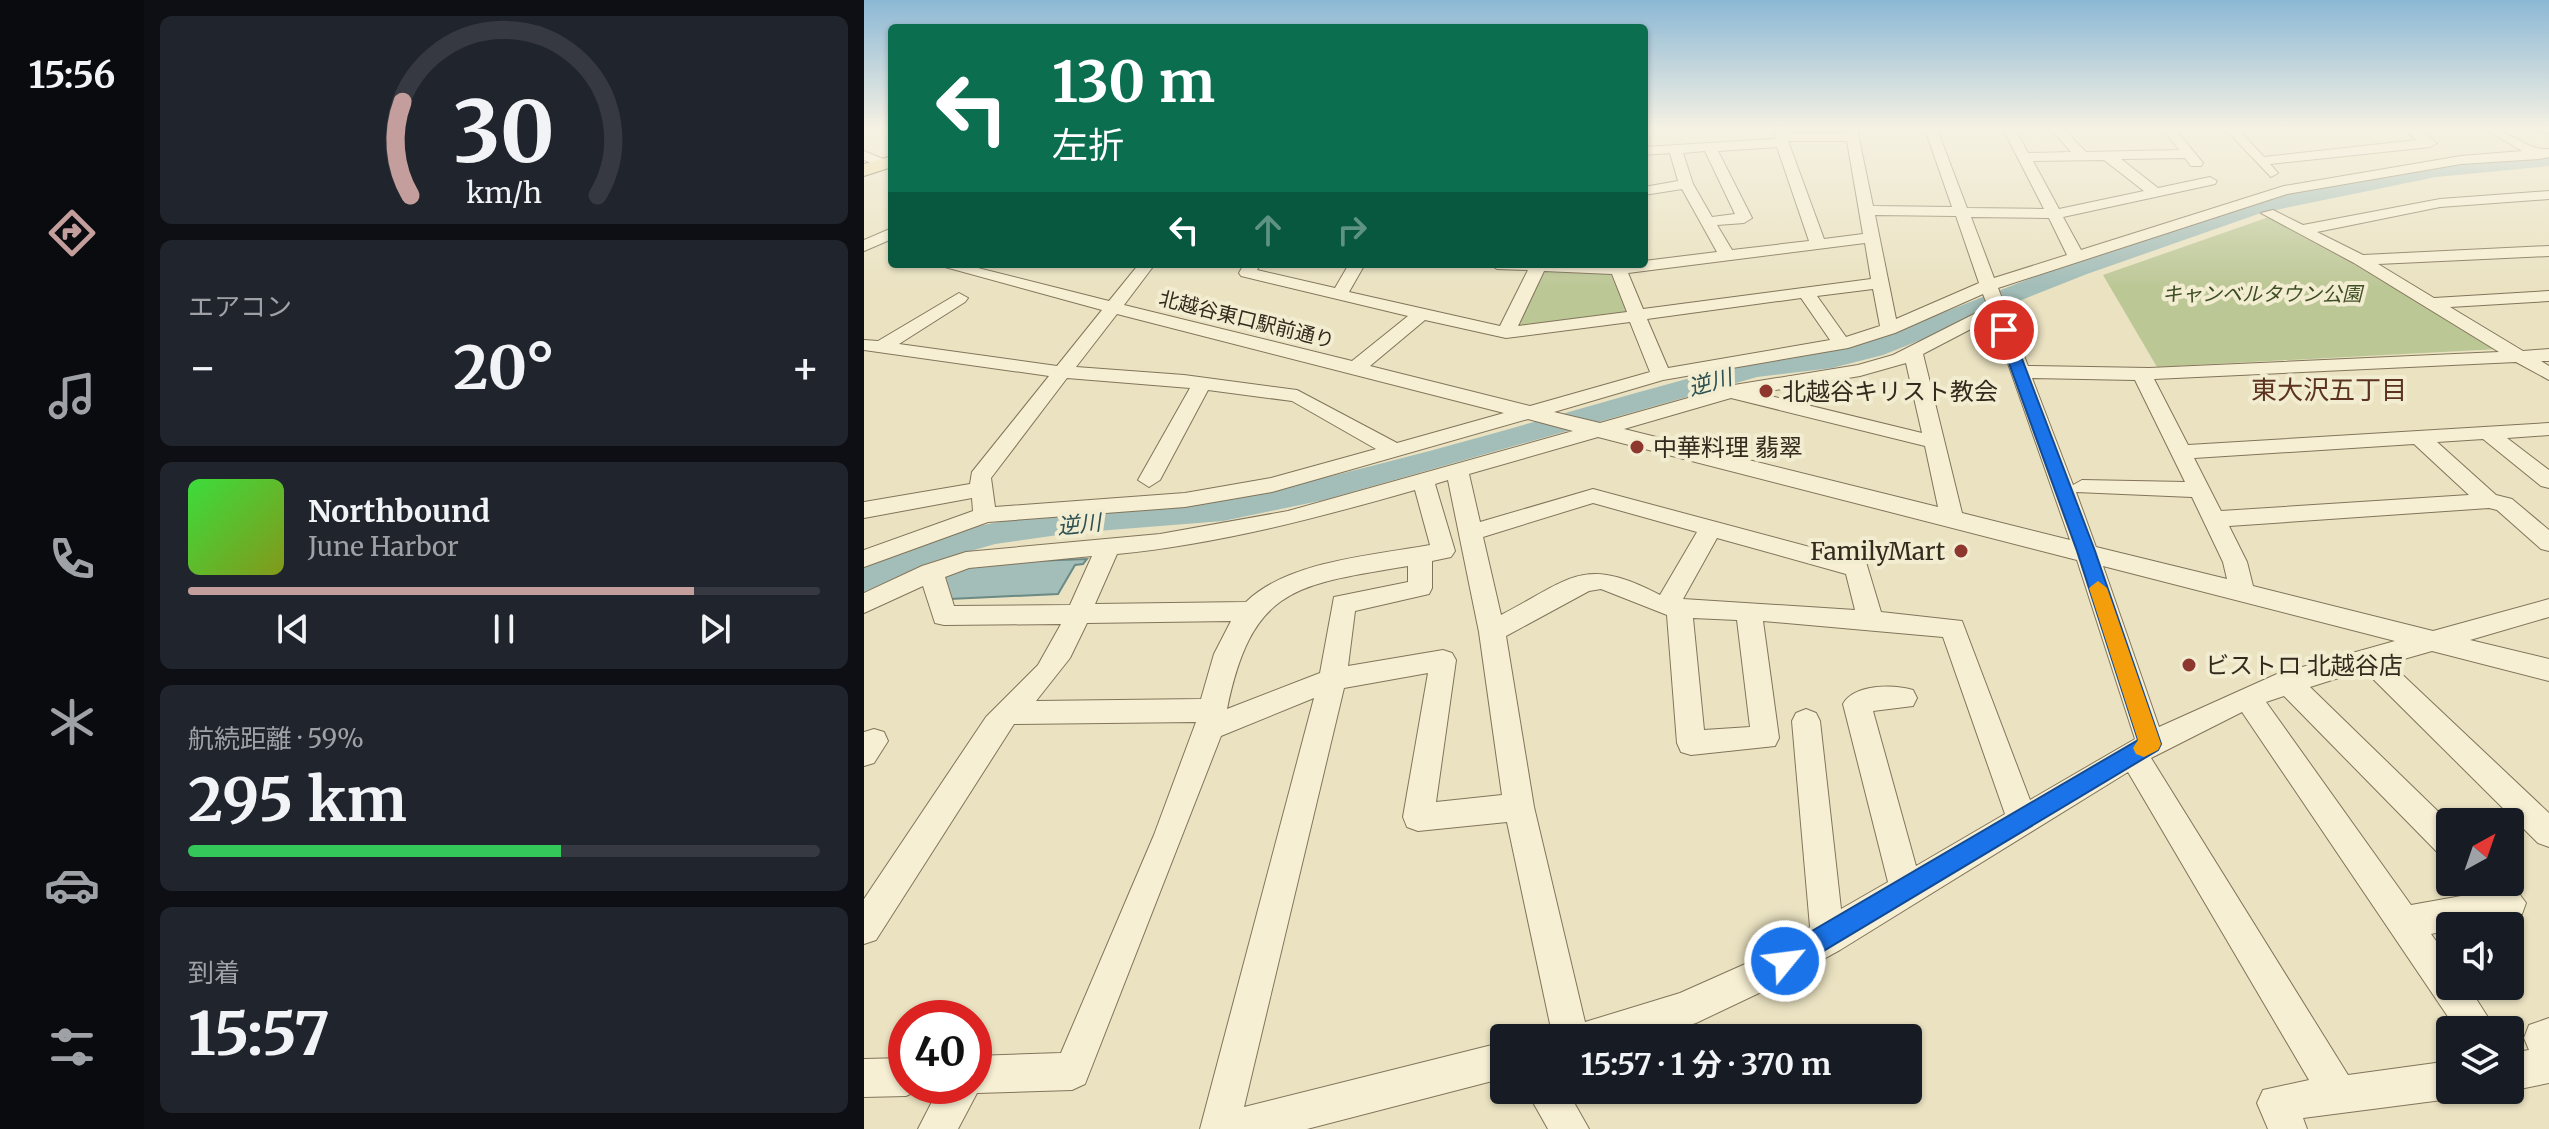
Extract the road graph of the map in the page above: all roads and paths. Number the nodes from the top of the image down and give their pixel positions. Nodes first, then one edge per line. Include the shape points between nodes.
1 (1727, 182) edge
2 (1797, 182) edge
3 (1862, 182) edge
4 (1950, 182) edge
5 (2038, 182) edge
6 (2141, 182) edge
7 (2221, 182) edge
8 (2278, 182) edge
9 (2329, 182) edge
10 (1686, 184) joint
11 (1648, 190) edge
12 (2230, 190) junction
13 (2284, 190) junction
14 (2156, 193) junction
15 (2549, 195) edge
16 (2529, 196) junction
17 (2549, 208) edge
18 (1868, 210) junction
19 (1960, 211) junction
20 (2268, 213) dead end
21 (2056, 214) junction
22 (1707, 222) junction
23 (2302, 230) junction
24 (888, 235) edge
25 (1869, 238) junction
26 (1818, 244) junction
27 (865, 245) edge
28 (888, 250) edge
29 (2549, 251) edge
30 (1727, 256) junction
31 (2077, 258) junction
32 (2360, 260) junction
33 (1648, 264) edge
34 (958, 268) edge
35 (1144, 268) edge
36 (1250, 268) edge
37 (1355, 268) edge
38 (1537, 268) edge
39 (1618, 268) edge
40 (1878, 283) junction
41 (1806, 293) junction
42 (1339, 295) junction
43 (2549, 296) edge
44 (1991, 297) junction
45 (959, 298) dead end
46 (2431, 303) junction
47 (1113, 307) junction
48 (1421, 314) junction
49 (1637, 315) junction
50 (1889, 329) junction
51 (1506, 333) junction
52 (1842, 344) junction
53 (873, 346) edge
54 (1913, 352) junction
55 (2549, 355) edge
56 (2520, 356) junction
57 (1354, 369) junction
58 (1060, 372) junction
59 (2020, 372) junction
60 (2142, 374) junction
61 (2549, 374) edge
62 (1661, 375) junction
63 (1202, 383) junction
64 (1729, 392) junction
65 (1537, 415) junction
66 (1590, 429) junction
67 (2549, 429) edge
68 (2489, 434) junction
69 (2420, 438) junction
70 (1934, 442) junction
71 (1398, 452) junction
72 (2180, 452) junction
73 (1457, 469) junction
74 (1423, 479) junction
75 (1149, 480) dead end
76 (2549, 481) edge
77 (2082, 487) dead end
78 (979, 490) junction
79 (2199, 490) junction
80 (2489, 501) junction
81 (864, 510) edge
82 (985, 515) junction
83 (1952, 518) junction
84 (2213, 519) junction
85 (1711, 528) junction
86 (1473, 532) junction
87 (2549, 543) edge
88 (1109, 546) junction
89 (2086, 551) junction
90 (1420, 555) junction
91 (864, 559) edge
92 (931, 572) junction
93 (2243, 593) junction
94 (864, 604) edge
95 (1673, 606) junction
96 (2549, 608) edge
97 (1253, 611) junction
98 (1749, 611) junction
99 (1075, 613) junction
100 (1870, 619) junction
101 (1492, 632) junction
102 (2434, 641) junction
103 (2369, 659) junction
104 (2549, 670) edge
105 (1333, 679) junction
106 (2287, 682) junction
107 (2247, 697) junction
108 (1903, 698) dead end
109 (1006, 713) junction
110 (1211, 719) junction
111 (1806, 721) dead end
112 (2142, 749) junction
113 (1519, 807) junction
114 (2023, 821) junction
115 (2436, 830) edge
116 (2549, 833) edge
117 (1906, 889) junction
118 (2503, 896) edge
119 (2406, 922) junction
120 (864, 928) edge
121 (1828, 938) junction
122 (2469, 1016) edge
123 (1568, 1024) edge
124 (1636, 1024) edge
125 (2549, 1036) edge
126 (2549, 1047) edge
127 (1490, 1065) edge
128 (2549, 1065) edge
129 (2524, 1069) edge
130 (992, 1074) edge
131 (888, 1077) edge
132 (864, 1078) edge
133 (2436, 1082) edge
134 (2338, 1094) junction
135 (951, 1104) edge
136 (1554, 1104) edge
137 (1328, 1117) edge
138 (937, 1129) edge
139 (1219, 1129) edge
140 (1232, 1129) edge
141 (1570, 1129) edge
142 (2288, 1129) edge

1 - 22 street via 1744,218
2 - 26 street
3 - 18 street
4 - 19 street
5 - 21 street
6 - 14 street
7 - 12 street
8 - 13 street
9 - 13 street
10 - 11 street
10 - 22 street
12 - 13 street
12 - 14 street
12 - 31 street
14 - 21 street
15 - 16 street
16 - 17 street
16 - 23 street via 2440,203
18 - 19 street
18 - 25 street
19 - 21 street
19 - 44 street
20 - 23 street
21 - 31 street
22 - 30 street
23 - 32 street
24 - 27 street
25 - 26 street
25 - 40 street
26 - 30 street
27 - 28 street
29 - 32 street
30 - 33 street
31 - 44 street
32 - 46 street
34 - 47 street, 北越谷東口駅前通り
35 - 47 street
36 - 42 street via 1247,273
37 - 42 street
38 - 51 street
39 - 49 street
40 - 41 street
40 - 50 street
41 - 49 street
41 - 52 street
42 - 48 street
43 - 46 street
44 - 50 street
44 - 54 street
44 - 59 street
45 - 53 street
46 - 56 street
47 - 57 street, 北越谷東口駅前通り
47 - 58 street
48 - 51 street
48 - 57 street
49 - 51 street
49 - 62 street
50 - 52 street
52 - 62 street
53 - 58 street
54 - 64 street via 1860,370
54 - 70 street
55 - 56 street
56 - 60 street
56 - 61 street
57 - 65 street, 北越谷東口駅前通り
58 - 63 street
58 - 78 street via 980,477
59 - 60 street
59 - 89 street
60 - 72 street
62 - 65 street
63 - 71 street via 1297,396
63 - 75 street
64 - 66 street
64 - 70 street
65 - 66 street, 北越谷東口駅前通り
65 - 71 street
66 - 73 street
66 - 83 street, 北越谷東口駅前通り
67 - 68 street
68 - 69 street
68 - 76 street
69 - 72 street
69 - 80 street
70 - 83 street
71 - 82 street via 1272,485 1185,500
72 - 79 street
73 - 74 street
73 - 86 street
74 - 88 street via 1288,519
74 - 90 street via 1443,551
77 - 79 street
78 - 81 street
78 - 82 street
79 - 84 street
80 - 84 street
80 - 87 street via 2504,504
82 - 91 street
83 - 89 street, 北越谷東口駅前通り
84 - 93 street via 2235,562
85 - 86 street via 1593,496
85 - 95 street
85 - 100 street via 1857,568
86 - 101 street
88 - 92 street via 988,555
88 - 99 street
89 - 93 street, 北越谷東口駅前通り
89 - 112 street
90 - 97 street via 1335,572 1272,594
90 - 105 street via 1420,588 1343,604
92 - 94 street
92 - 99 street via 944,616
93 - 102 street, 北越谷東口駅前通り
95 - 98 street
95 - 98 street via 1691,743 1765,738
95 - 101 street via 1601,580 1583,583
96 - 102 street
97 - 99 street
97 - 110 street via 1233,640
98 - 100 street
99 - 109 street via 1047,672
100 - 114 street via 1953,628
101 - 113 street
102 - 103 street
102 - 104 street, 北越谷東口駅前通り
103 - 106 street
103 - 116 street
105 - 110 street
105 - 113 street via 1443,660 1418,817
105 - 139 street
106 - 107 street
106 - 115 street
107 - 112 street
107 - 119 street
108 - 117 street via 1857,704
109 - 110 street
109 - 120 street
110 - 130 street via 1174,827 1072,1071
111 - 121 street
112 - 114 street
112 - 134 street
113 - 123 street
114 - 117 street
117 - 121 street
118 - 119 street via 2510,903
119 - 122 street
121 - 124 street via 1683,1010
125 - 126 street via 2542,1038
127 - 137 street
128 - 129 street
131 - 132 street
133 - 134 street
134 - 142 street via 2276,1103
135 - 138 street
136 - 141 street
137 - 140 street

